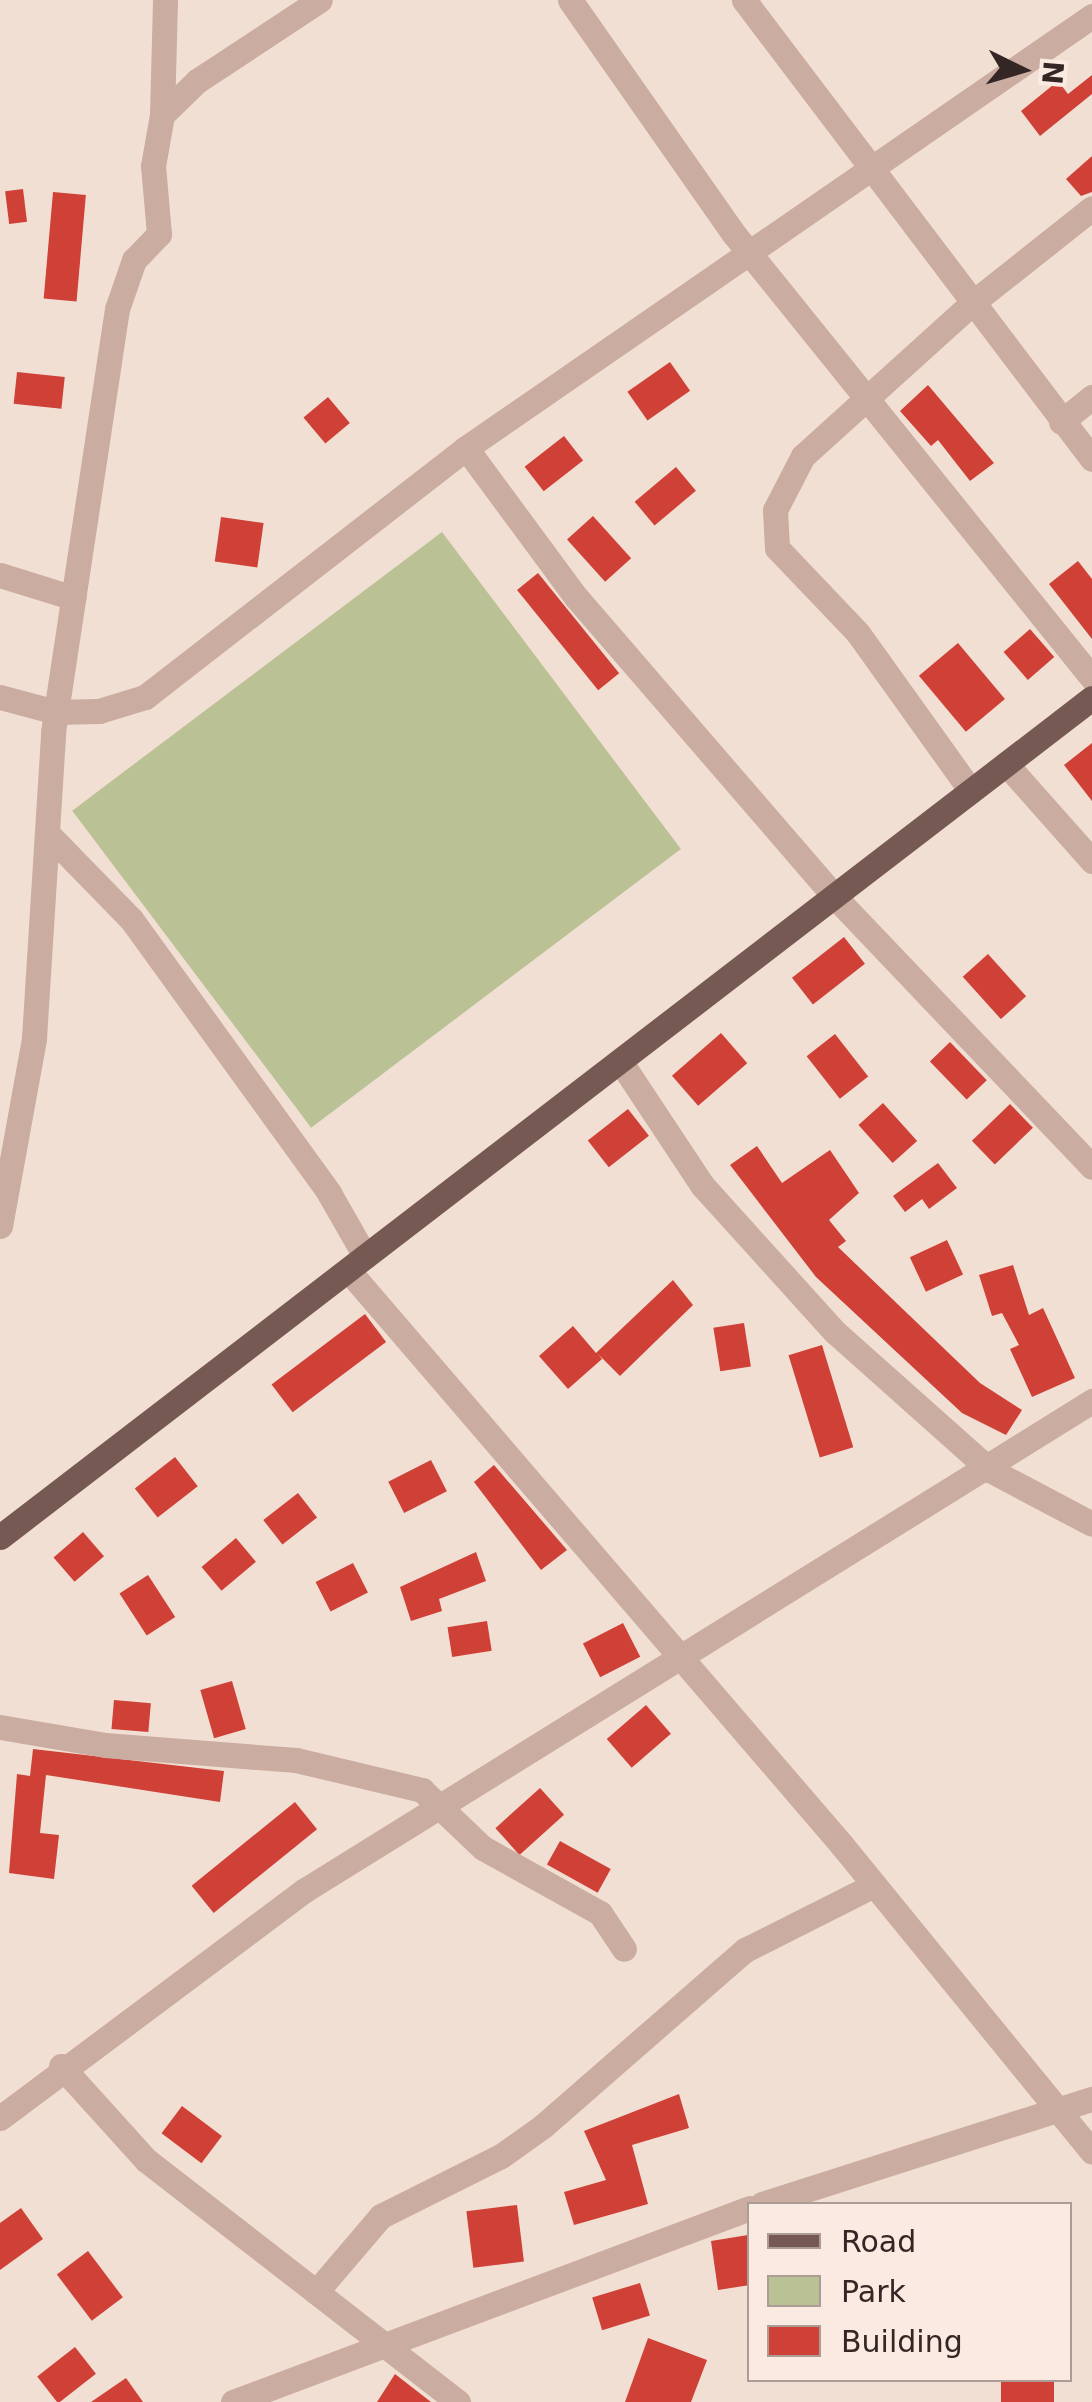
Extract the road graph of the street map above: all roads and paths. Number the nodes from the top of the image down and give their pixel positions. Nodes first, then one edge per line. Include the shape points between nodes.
1 (165, 0) edge
2 (320, 0) edge
3 (570, 0) edge
4 (744, 0) edge
5 (1092, 16) edge
6 (162, 115) junction
7 (872, 168) junction
8 (1092, 208) edge
9 (754, 255) junction
10 (971, 304) junction
11 (1092, 398) edge
12 (866, 400) junction
13 (1061, 422) junction
14 (466, 448) junction
15 (1092, 459) edge
16 (0, 575) edge
17 (74, 598) junction
18 (1092, 678) edge
19 (0, 697) edge
20 (1092, 698) edge
21 (56, 712) junction
22 (1006, 764) junction
23 (971, 791) junction
24 (48, 834) junction
25 (1092, 862) edge
26 (834, 896) junction
27 (620, 1060) junction
28 (1092, 1166) edge
29 (0, 1226) edge
30 (356, 1263) junction
31 (1092, 1401) edge
32 (990, 1470) junction
33 (1092, 1524) edge
34 (0, 1536) edge
35 (677, 1658) junction
36 (0, 1727) edge
37 (439, 1804) junction
38 (872, 1886) junction
39 (624, 1949) dead end
40 (61, 2066) junction
41 (1092, 2099) edge
42 (4, 2104) edge
43 (1054, 2110) junction
44 (1092, 2152) edge
45 (768, 2202) edge
46 (747, 2209) edge
47 (316, 2292) junction
48 (384, 2346) junction
49 (233, 2402) edge
50 (458, 2402) edge

1 - 6 street
2 - 6 street via 197,81
3 - 9 street
4 - 7 street
5 - 7 street
6 - 17 street via 153,166 160,234 134,260 117,309
7 - 9 street
7 - 10 street
8 - 10 street
9 - 12 street
9 - 14 street
10 - 12 street
10 - 13 street
11 - 13 street
12 - 18 street
12 - 23 street via 803,456 782,488 773,530 777,548 858,633
13 - 15 street
14 - 21 street via 145,697 99,712
14 - 26 street via 576,596
16 - 17 street
17 - 21 street
19 - 21 street
20 - 22 main road
21 - 24 street
22 - 23 main road
22 - 25 street
23 - 26 main road
24 - 29 street via 34,1038
24 - 30 street via 130,919 329,1193
26 - 27 main road
26 - 28 street
27 - 30 main road
27 - 32 street via 702,1185 757,1250
30 - 34 main road
30 - 35 street
31 - 32 street
32 - 33 street
32 - 35 street
35 - 37 street
35 - 38 street
36 - 37 street via 105,1746 296,1760 372,1773
37 - 39 street via 483,1848 600,1912
37 - 40 street
38 - 43 street
38 - 47 street via 746,1950 543,2126 381,2216
40 - 42 street
40 - 47 street via 146,2160
41 - 43 street
43 - 44 street
43 - 45 street
46 - 48 street
47 - 48 street
48 - 49 street
48 - 50 street

